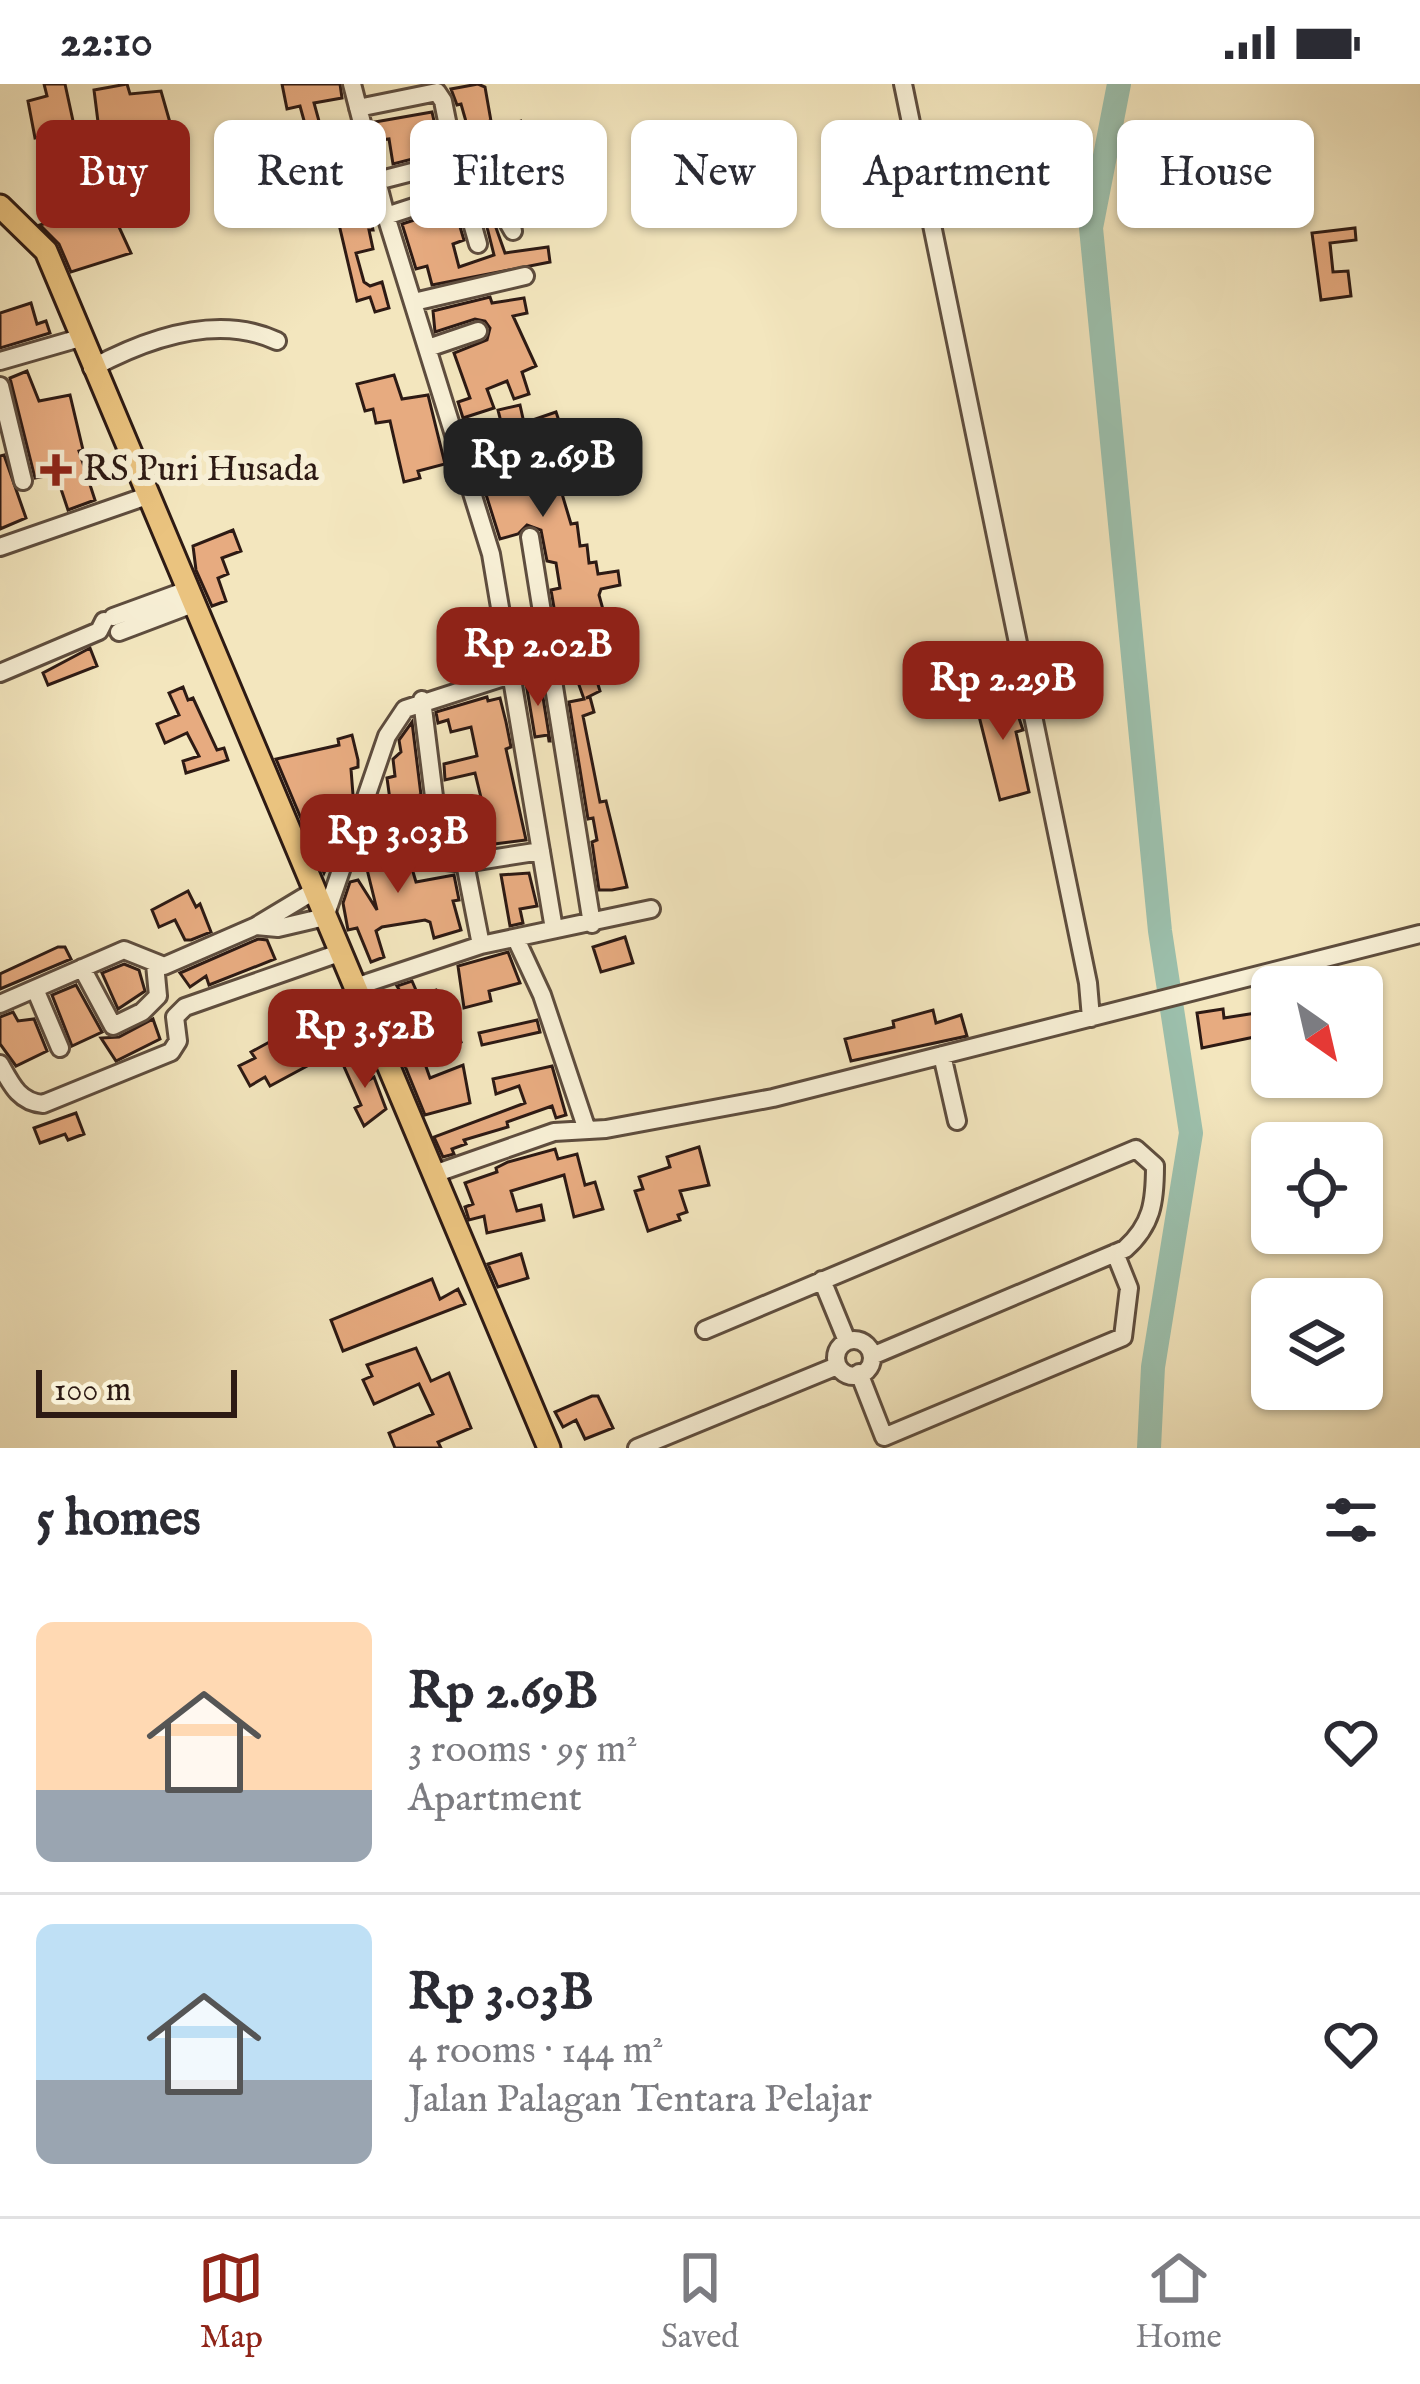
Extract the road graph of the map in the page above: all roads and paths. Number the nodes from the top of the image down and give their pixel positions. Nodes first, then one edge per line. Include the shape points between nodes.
1 (352, 84) edge
2 (903, 84) edge
3 (358, 108) junction
4 (361, 120) edge
5 (447, 120) edge
6 (0, 206) edge
7 (410, 208) edge
8 (386, 216) joint
9 (474, 228) edge
10 (511, 228) edge
11 (513, 231) dead end
12 (478, 244) dead end
13 (525, 276) dead end
14 (414, 302) junction
15 (478, 331) dead end
16 (80, 338) junction
17 (277, 341) dead end
18 (428, 348) junction
19 (0, 361) edge
20 (92, 368) junction
21 (0, 386) edge
22 (23, 481) dead end
23 (147, 496) junction
24 (530, 537) dead end
25 (0, 547) edge
26 (190, 597) junction
27 (550, 662) junction
28 (510, 672) junction
29 (0, 673) edge
30 (1087, 690) dead end
31 (422, 700) junction
32 (1031, 705) junction
33 (541, 851) junction
34 (465, 863) junction
35 (314, 892) junction
36 (651, 909) dead end
37 (325, 916) junction
38 (592, 924) junction
39 (256, 926) junction
40 (554, 928) junction
41 (1420, 934) edge
42 (516, 939) junction
43 (481, 945) junction
44 (342, 952) junction
45 (155, 964) junction
46 (82, 968) junction
47 (355, 987) junction
48 (35, 989) junction
49 (0, 1004) edge
50 (1091, 1018) junction
51 (60, 1048) dead end
52 (942, 1055) junction
53 (0, 1064) edge
54 (957, 1121) dead end
55 (587, 1130) junction
56 (434, 1174) junction
57 (1115, 1253) junction
58 (822, 1280) junction
59 (705, 1330) dead end
60 (847, 1341) junction
61 (872, 1356) junction
62 (837, 1366) junction
63 (859, 1373) junction
64 (549, 1448) edge
65 (637, 1448) edge

1 - 3 street
2 - 32 street
3 - 4 street
3 - 5 street via 436,92
6 - 16 main road via 46,251
7 - 8 street
8 - 14 street
9 - 12 street
10 - 11 street
13 - 14 street
14 - 18 street
15 - 18 street
16 - 19 street
16 - 20 main road
17 - 20 street via 173,333
18 - 28 street via 490,554
20 - 23 main road
21 - 22 street
23 - 25 street
23 - 26 main road
24 - 27 street
26 - 29 street
26 - 35 main road
27 - 28 street
27 - 38 street
28 - 31 street
28 - 33 street
30 - 32 street
31 - 34 street via 441,853
31 - 37 street via 387,736
32 - 50 street
33 - 34 street
33 - 40 street
34 - 43 street
35 - 37 main road
35 - 39 street
36 - 38 street
37 - 39 street
37 - 44 main road
38 - 40 street
39 - 45 street
40 - 42 street
41 - 50 street
42 - 43 street
42 - 55 street
43 - 47 street
44 - 47 main road
44 - 53 street via 185,1007 175,1017 171,1052 43,1104 28,1103
45 - 46 street via 124,950
45 - 46 street via 158,996 113,1027
46 - 48 street
47 - 56 main road
48 - 49 street
48 - 51 street
50 - 52 street
52 - 54 street
52 - 55 street via 773,1098
55 - 56 street via 554,1132
56 - 64 main road
57 - 58 street via 1146,1230 1155,1198 1155,1166 1136,1149
57 - 61 street
57 - 63 street via 1130,1288 1123,1336 884,1437
58 - 59 street
58 - 60 street
60 - 61 street via 864,1342
60 - 62 street via 836,1348
61 - 63 street via 871,1369
62 - 63 street via 847,1376
62 - 65 street

